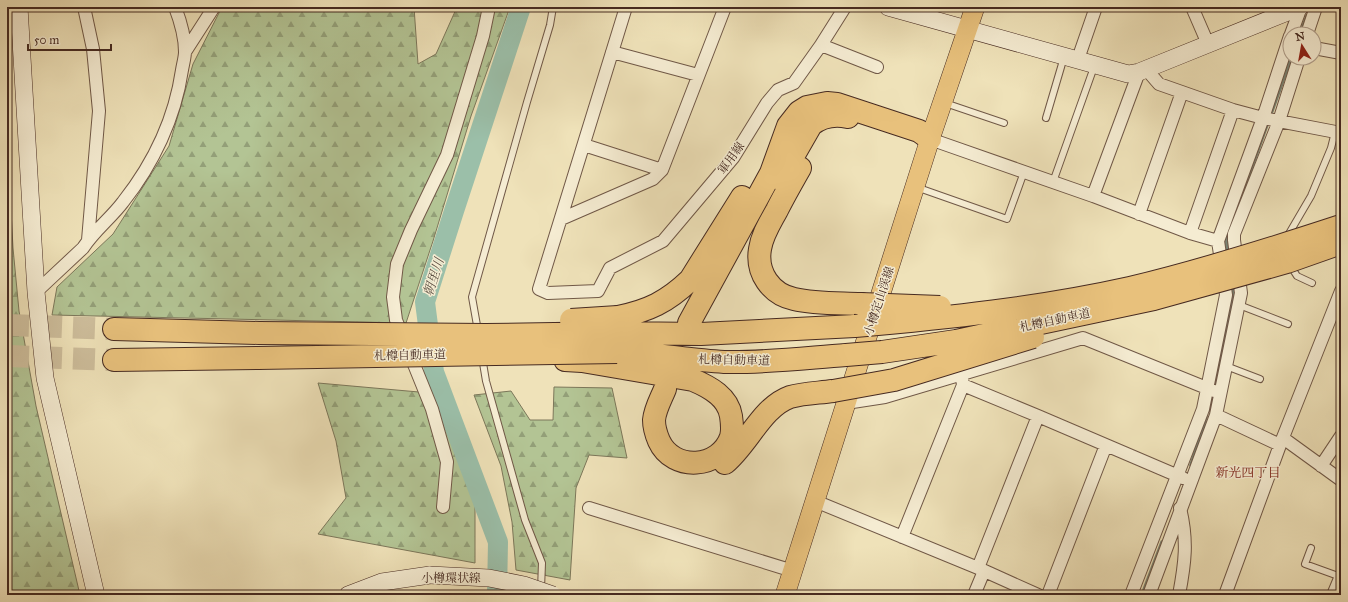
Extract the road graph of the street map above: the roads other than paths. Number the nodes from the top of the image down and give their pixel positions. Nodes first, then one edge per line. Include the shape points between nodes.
1 (18, 7) edge
2 (84, 7) edge
3 (175, 7) edge
4 (214, 7) edge
5 (489, 7) edge
6 (553, 7) edge
7 (626, 7) edge
8 (725, 7) edge
9 (845, 7) edge
10 (888, 7) edge
11 (975, 7) edge
12 (1096, 7) edge
13 (1192, 7) edge
14 (1301, 7) edge
15 (1316, 7) edge
16 (1294, 26) edge
17 (1310, 26) edge
18 (968, 29) junction
19 (1208, 44) junction
20 (821, 45) junction
21 (1322, 49) edge
22 (185, 52) junction
23 (612, 52) junction
24 (1341, 53) edge
25 (1071, 57) junction
26 (1095, 64) junction
27 (1283, 66) edge
28 (1295, 66) edge
29 (877, 67) dead end
30 (1143, 71) junction
31 (698, 75) junction
32 (1182, 92) junction
33 (943, 102) junction
34 (1233, 110) junction
35 (1046, 118) dead end
36 (1271, 120) junction
37 (859, 121) junction
38 (1004, 123) dead end
39 (788, 126) junction
40 (1338, 133) edge
41 (930, 139) junction
42 (584, 145) junction
43 (662, 170) junction
44 (1024, 172) junction
45 (1053, 182) junction
46 (915, 186) junction
47 (1093, 196) junction
48 (1139, 214) junction
49 (561, 219) junction
50 (1341, 226) edge
51 (1190, 233) junction
52 (88, 240) junction
53 (1218, 242) junction
54 (1341, 244) edge
55 (1312, 283) dead end
56 (1128, 288) junction
57 (1341, 291) edge
58 (36, 292) junction
59 (1154, 299) junction
60 (1239, 305) junction
61 (1288, 324) dead end
62 (114, 329) tunnel mouth
63 (480, 343) dead end
64 (617, 343) junction
65 (481, 351) dead end
66 (114, 360) tunnel mouth
67 (1226, 366) junction
68 (963, 379) junction
69 (1260, 379) dead end
70 (1214, 391) junction
71 (840, 397) junction
72 (1216, 414) junction
73 (1038, 416) junction
74 (1341, 436) edge
75 (1282, 442) junction
76 (1106, 445) junction
77 (1321, 466) junction
78 (1184, 479) junction
79 (1341, 480) edge
80 (815, 501) junction
81 (442, 507) dead end
82 (589, 508) dead end
83 (1180, 508) junction
84 (902, 537) junction
85 (1311, 548) dead end
86 (981, 569) junction
87 (793, 571) junction
88 (1341, 576) edge
89 (1336, 594) edge
90 (96, 595) edge
91 (348, 595) edge
92 (541, 595) edge
93 (553, 595) edge
94 (785, 595) edge
95 (974, 595) edge
96 (1038, 595) edge
97 (1048, 595) edge
98 (1131, 595) edge
99 (1149, 595) edge
100 (1179, 595) edge
101 (1225, 595) edge

1 - 58 street
2 - 52 street via 93,49 98,111
3 - 22 street
4 - 22 street
5 - 81 street via 483,36 447,155 397,264 393,297 396,320 432,409 447,462
6 - 63 lane via 472,298
7 - 23 street
8 - 31 street
9 - 20 street, 軍用線
10 - 18 street
11 - 18 main road, 小樽定山渓線
12 - 25 street
13 - 19 street
14 - 16 street
14 - 19 street
15 - 17 street
18 - 25 street
18 - 33 main road, 小樽定山渓線
19 - 30 street
20 - 29 street
20 - 49 street, 軍用線 via 794,83 778,90 767,103 733,158 663,241 610,268 598,291 548,293 538,289
21 - 24 street
22 - 52 street via 179,90 165,133 145,170 123,202
23 - 31 street
23 - 42 street
25 - 26 street
25 - 35 lane
26 - 30 street via 1128,74
26 - 45 lane
27 - 36 street
28 - 36 street
30 - 32 street via 1158,84
30 - 47 street
31 - 43 street
32 - 34 street
32 - 48 street
33 - 38 lane
33 - 41 main road, 小樽定山渓線
34 - 36 street
34 - 51 street
36 - 40 street
36 - 53 street
36 - 60 street via 1234,234 1241,293
37 - 39 highway via 831,116 817,120 812,125 695,323 771,173
37 - 41 highway via 916,142
37 - 56 highway, bridge via 847,119 829,124 823,129 768,227 760,250 762,271 770,286 785,296 804,301 956,307 987,306 1080,292
39 - 41 highway via 799,112 816,104 827,103 920,131
39 - 64 highway via 690,280 654,306 637,313
40 - 55 lane via 1311,196 1287,236 1286,253 1297,276
41 - 44 street
41 - 46 main road, 小樽定山渓線
42 - 43 street
42 - 49 street
43 - 49 street via 653,179
44 - 45 street
44 - 46 lane via 1007,220
45 - 47 street
46 - 71 main road, 小樽定山渓線
47 - 48 street
48 - 51 street
50 - 56 highway, 札樽自動車道, bridge via 1265,252
51 - 53 street
52 - 58 street via 83,248
53 - 70 street via 1226,295
54 - 59 highway, 札樽自動車道, bridge via 1287,262
56 - 64 highway, 札樽自動車道, bridge via 1063,301 925,320 701,334
57 - 75 street
58 - 90 street via 45,378
59 - 64 highway, 札樽自動車道, bridge via 940,344 846,355 723,362 636,353
59 - 71 highway, bridge
60 - 61 lane
60 - 67 street
62 - 64 highway, bridge
64 - 66 highway, 札樽自動車道, bridge via 549,353
64 - 71 highway via 707,386 717,392 725,402 732,425 731,437 725,447 716,456 704,461 678,461 667,454 656,433 654,421 660,387 643,418 643,431 653,456 663,466 676,472 692,475 722,466 768,412 790,397 805,394
65 - 92 lane via 486,381 521,505 542,563
67 - 69 lane
67 - 70 street
68 - 70 street via 1083,338
68 - 71 street via 885,397
68 - 73 street
68 - 84 street
70 - 72 street
70 - 78 street via 1203,409
71 - 80 main road, 小樽定山渓線
72 - 75 street
72 - 78 street
73 - 76 street
73 - 86 street
74 - 77 street
75 - 77 street
75 - 101 street
76 - 78 street
76 - 97 street
77 - 79 street
78 - 83 street
78 - 98 street
80 - 84 street
80 - 87 main road, 小樽定山渓線
82 - 87 street
83 - 99 street
83 - 100 street via 1186,539
84 - 86 street
85 - 88 lane via 1304,564
86 - 95 street
86 - 96 street
87 - 94 main road, 小樽定山渓線
88 - 89 street
91 - 93 street, 小樽環状線, bridge via 382,582 430,575 489,578 524,585

